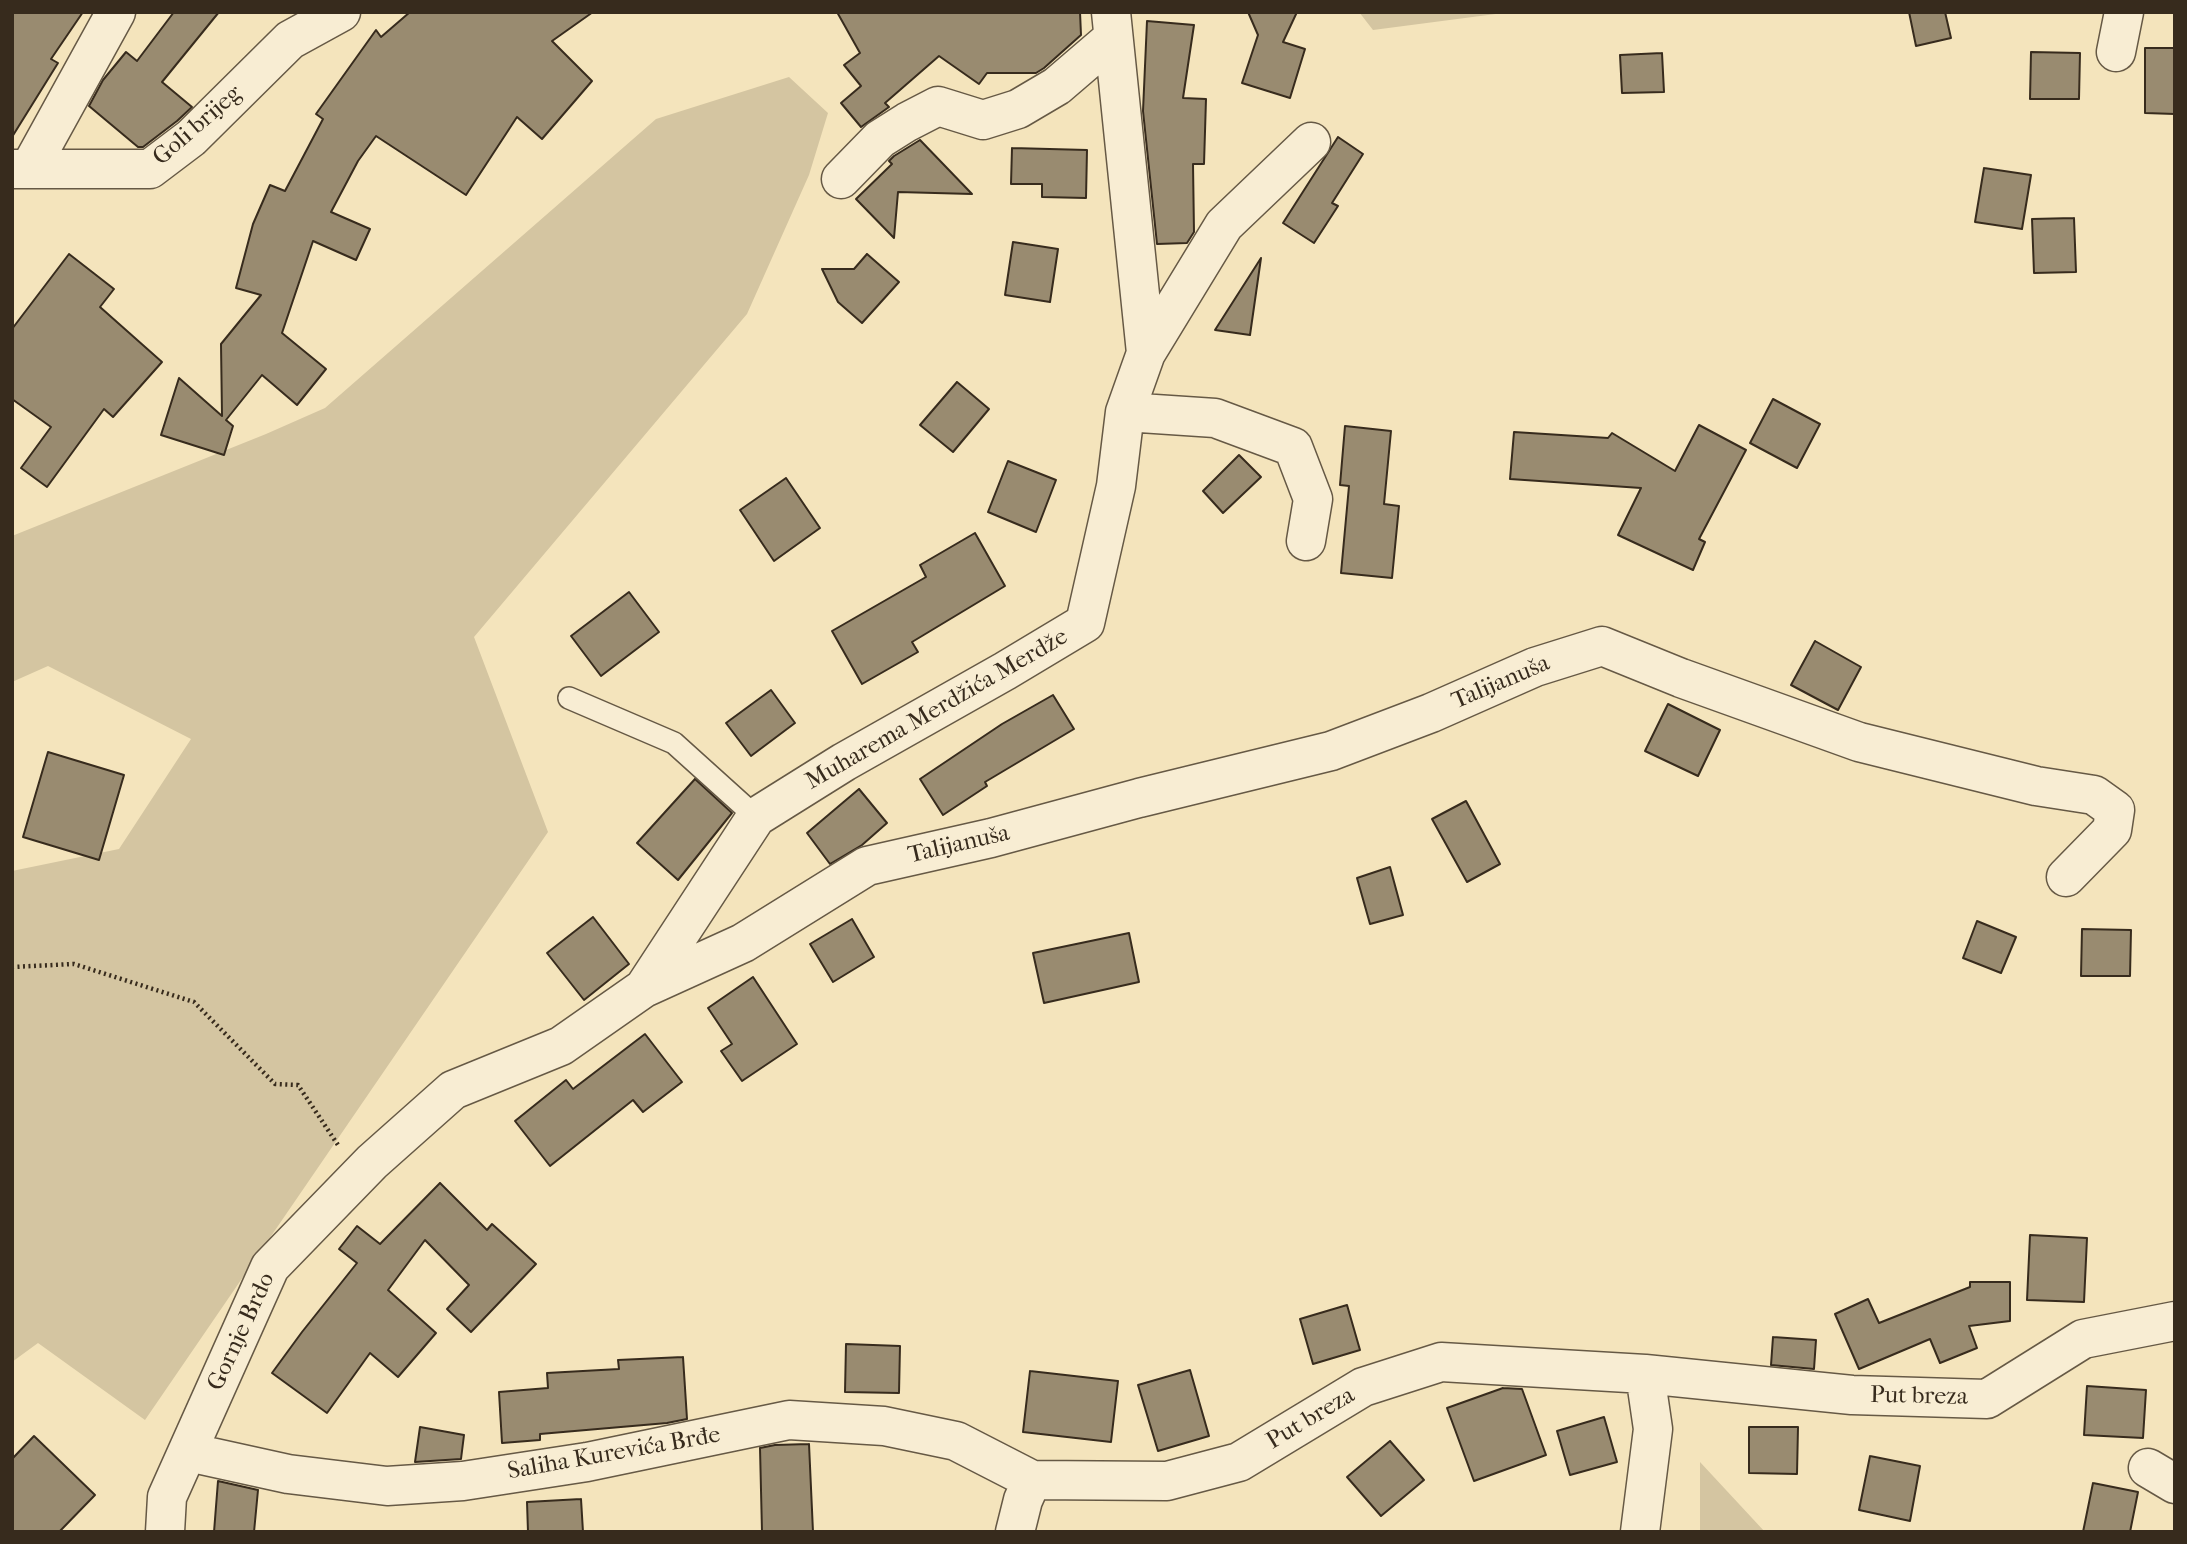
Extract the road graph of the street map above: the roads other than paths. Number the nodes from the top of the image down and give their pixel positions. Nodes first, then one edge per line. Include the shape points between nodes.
1 (116, 12) edge
2 (341, 12) edge
3 (2124, 12) edge
4 (1112, 25) edge
5 (2116, 52) dead end
6 (1311, 142) dead end
7 (21, 169) edge
8 (841, 179) dead end
9 (1146, 353) junction
10 (1125, 412) junction
11 (1306, 541) dead end
12 (569, 698) dead end
13 (756, 817) junction
14 (2066, 877) dead end
15 (644, 988) junction
16 (358, 1158) joint
17 (2175, 1321) edge
18 (1645, 1374) junction
19 (188, 1452) junction
20 (1032, 1480) junction
21 (165, 1532) edge
22 (1015, 1532) edge
23 (1640, 1532) edge

1 - 7 street, Goli brijeg
2 - 7 street, Goli brijeg via 290,40 191,138 150,169
3 - 5 street
4 - 8 street via 1057,86 1018,109 983,120 938,106 880,139
4 - 9 street, Muharema Merdžića Merdže
6 - 9 street via 1224,225
9 - 10 street, Muharema Merdžića Merdže
10 - 11 street via 1215,418 1293,447 1313,499
10 - 13 street, Muharema Merdžića Merdže via 1116,486 1085,623
12 - 13 lane via 674,743
13 - 15 street, Muharema Merdžića Merdže
14 - 15 street, Talijanuša via 2112,830 2115,810 2094,794 2036,786 1859,742 1602,646 1535,667 1331,751 867,866 743,943
15 - 16 street, Talijanuša via 561,1046 453,1090
16 - 19 street, Gornje Brdo via 270,1267
17 - 18 street, Put breza via 2083,1339 1987,1399 1852,1395
18 - 20 street, Put breza via 1441,1362 1363,1387 1239,1462 1167,1481
18 - 23 street via 1653,1429
19 - 20 street, Saliha Kurevića Brđe via 288,1474 387,1486 463,1481 587,1462 789,1420 884,1426 956,1441
19 - 21 street, Gornje Brdo via 167,1497
20 - 22 street

